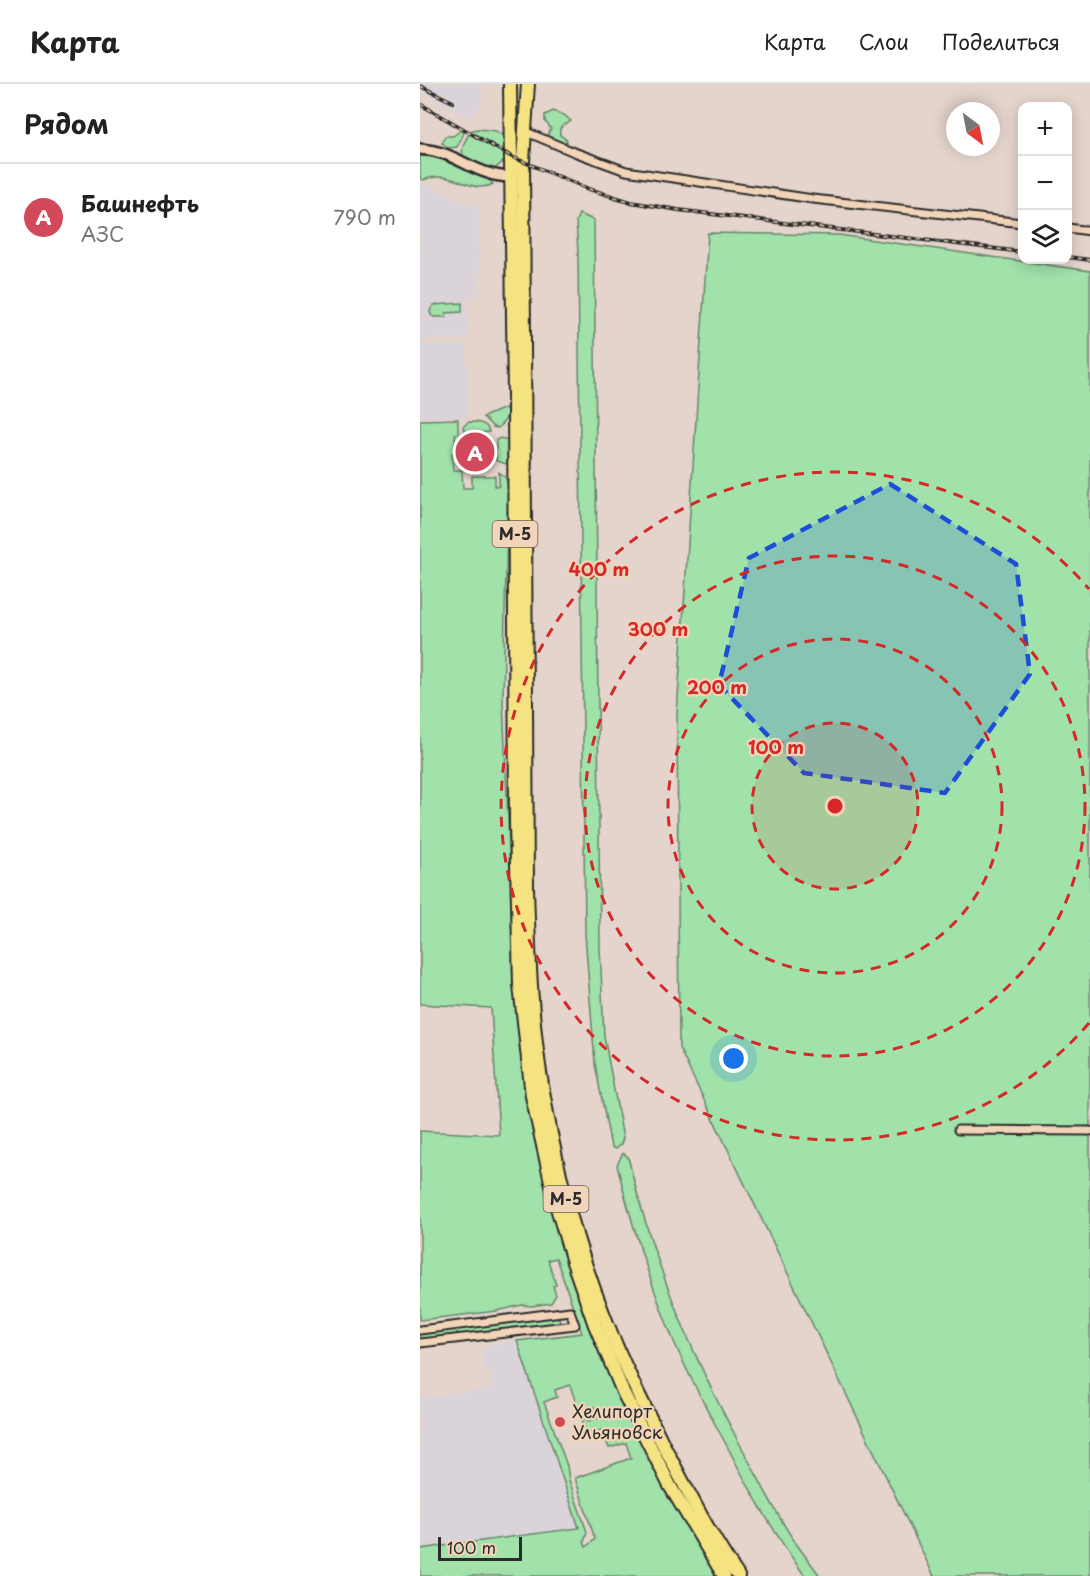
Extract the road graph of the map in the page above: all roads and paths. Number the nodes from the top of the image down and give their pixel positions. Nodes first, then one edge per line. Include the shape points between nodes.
1 (510, 84) edge
2 (528, 84) edge
3 (524, 131) junction
4 (420, 149) edge
5 (512, 178) junction
6 (1018, 222) edge
7 (1072, 229) edge
8 (1090, 231) edge
9 (958, 1130) dead end
10 (1090, 1131) edge
11 (420, 1330) edge
12 (420, 1343) edge
13 (723, 1576) edge
14 (738, 1576) edge

1 - 5 highway, М-5
2 - 3 highway, М-5
3 - 6 street via 626,171 813,199
3 - 14 highway, М-5 via 527,888 530,985 543,1091 567,1202 606,1321 694,1506
4 - 5 street via 435,150 487,173
5 - 13 highway, М-5 via 519,985 532,1096 556,1204 595,1325 670,1486
7 - 8 street
9 - 10 street
11 - 12 street via 570,1311 575,1325

